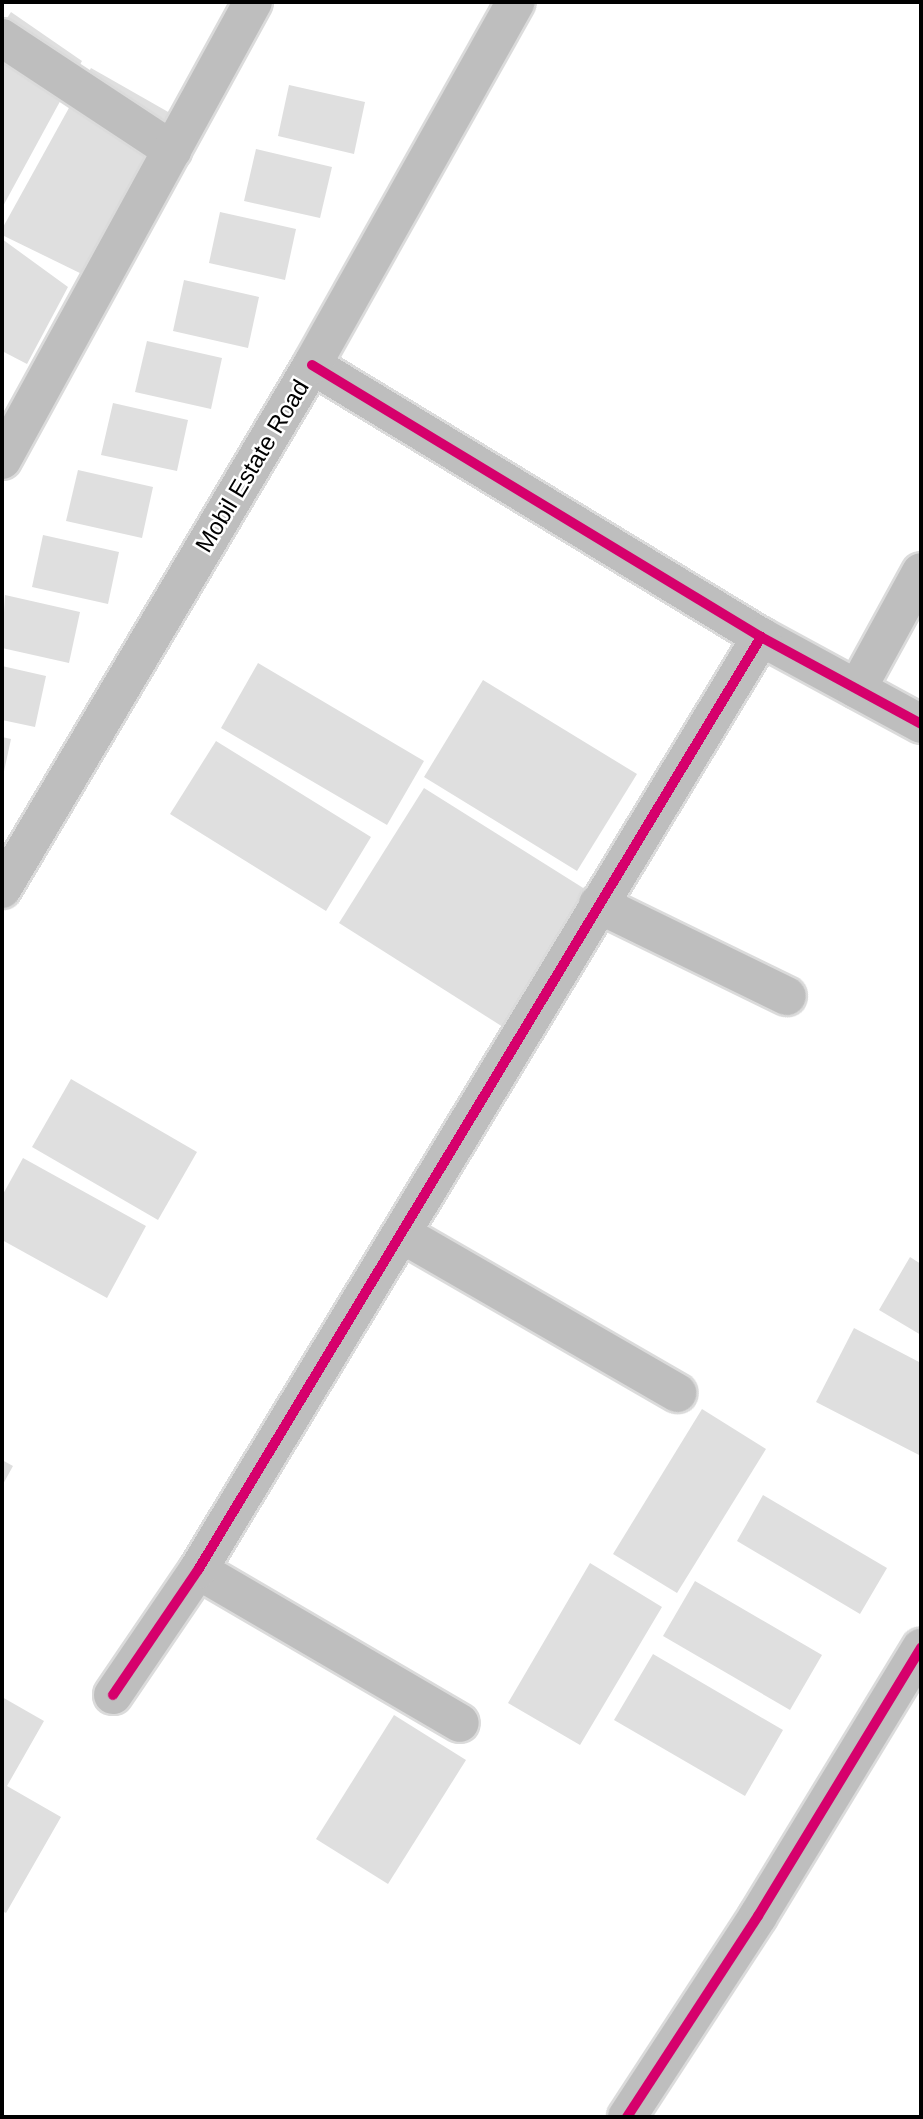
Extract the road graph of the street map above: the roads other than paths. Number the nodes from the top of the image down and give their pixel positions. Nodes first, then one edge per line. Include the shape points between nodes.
1 (253, 2) edge
2 (516, 2) edge
3 (2, 38) edge
4 (172, 150) junction
5 (312, 365) junction
6 (6, 441) edge
7 (921, 572) edge
8 (761, 637) junction
9 (856, 689) junction
10 (921, 724) edge
11 (2, 889) edge
12 (597, 904) junction
13 (787, 996) dead end
14 (401, 1234) junction
15 (677, 1393) dead end
16 (198, 1570) junction
17 (921, 1648) edge
18 (113, 1695) dead end
19 (460, 1723) dead end
20 (627, 2117) edge

1 - 4 street
2 - 5 street, Mobil Estate Road
3 - 4 street
4 - 6 street
5 - 8 street
5 - 11 street, Mobil Estate Road
7 - 9 street
8 - 9 street
8 - 12 street
9 - 10 street
12 - 13 street
12 - 14 street
14 - 15 street
14 - 16 street
16 - 18 street
16 - 19 street
17 - 20 street via 758,1916

